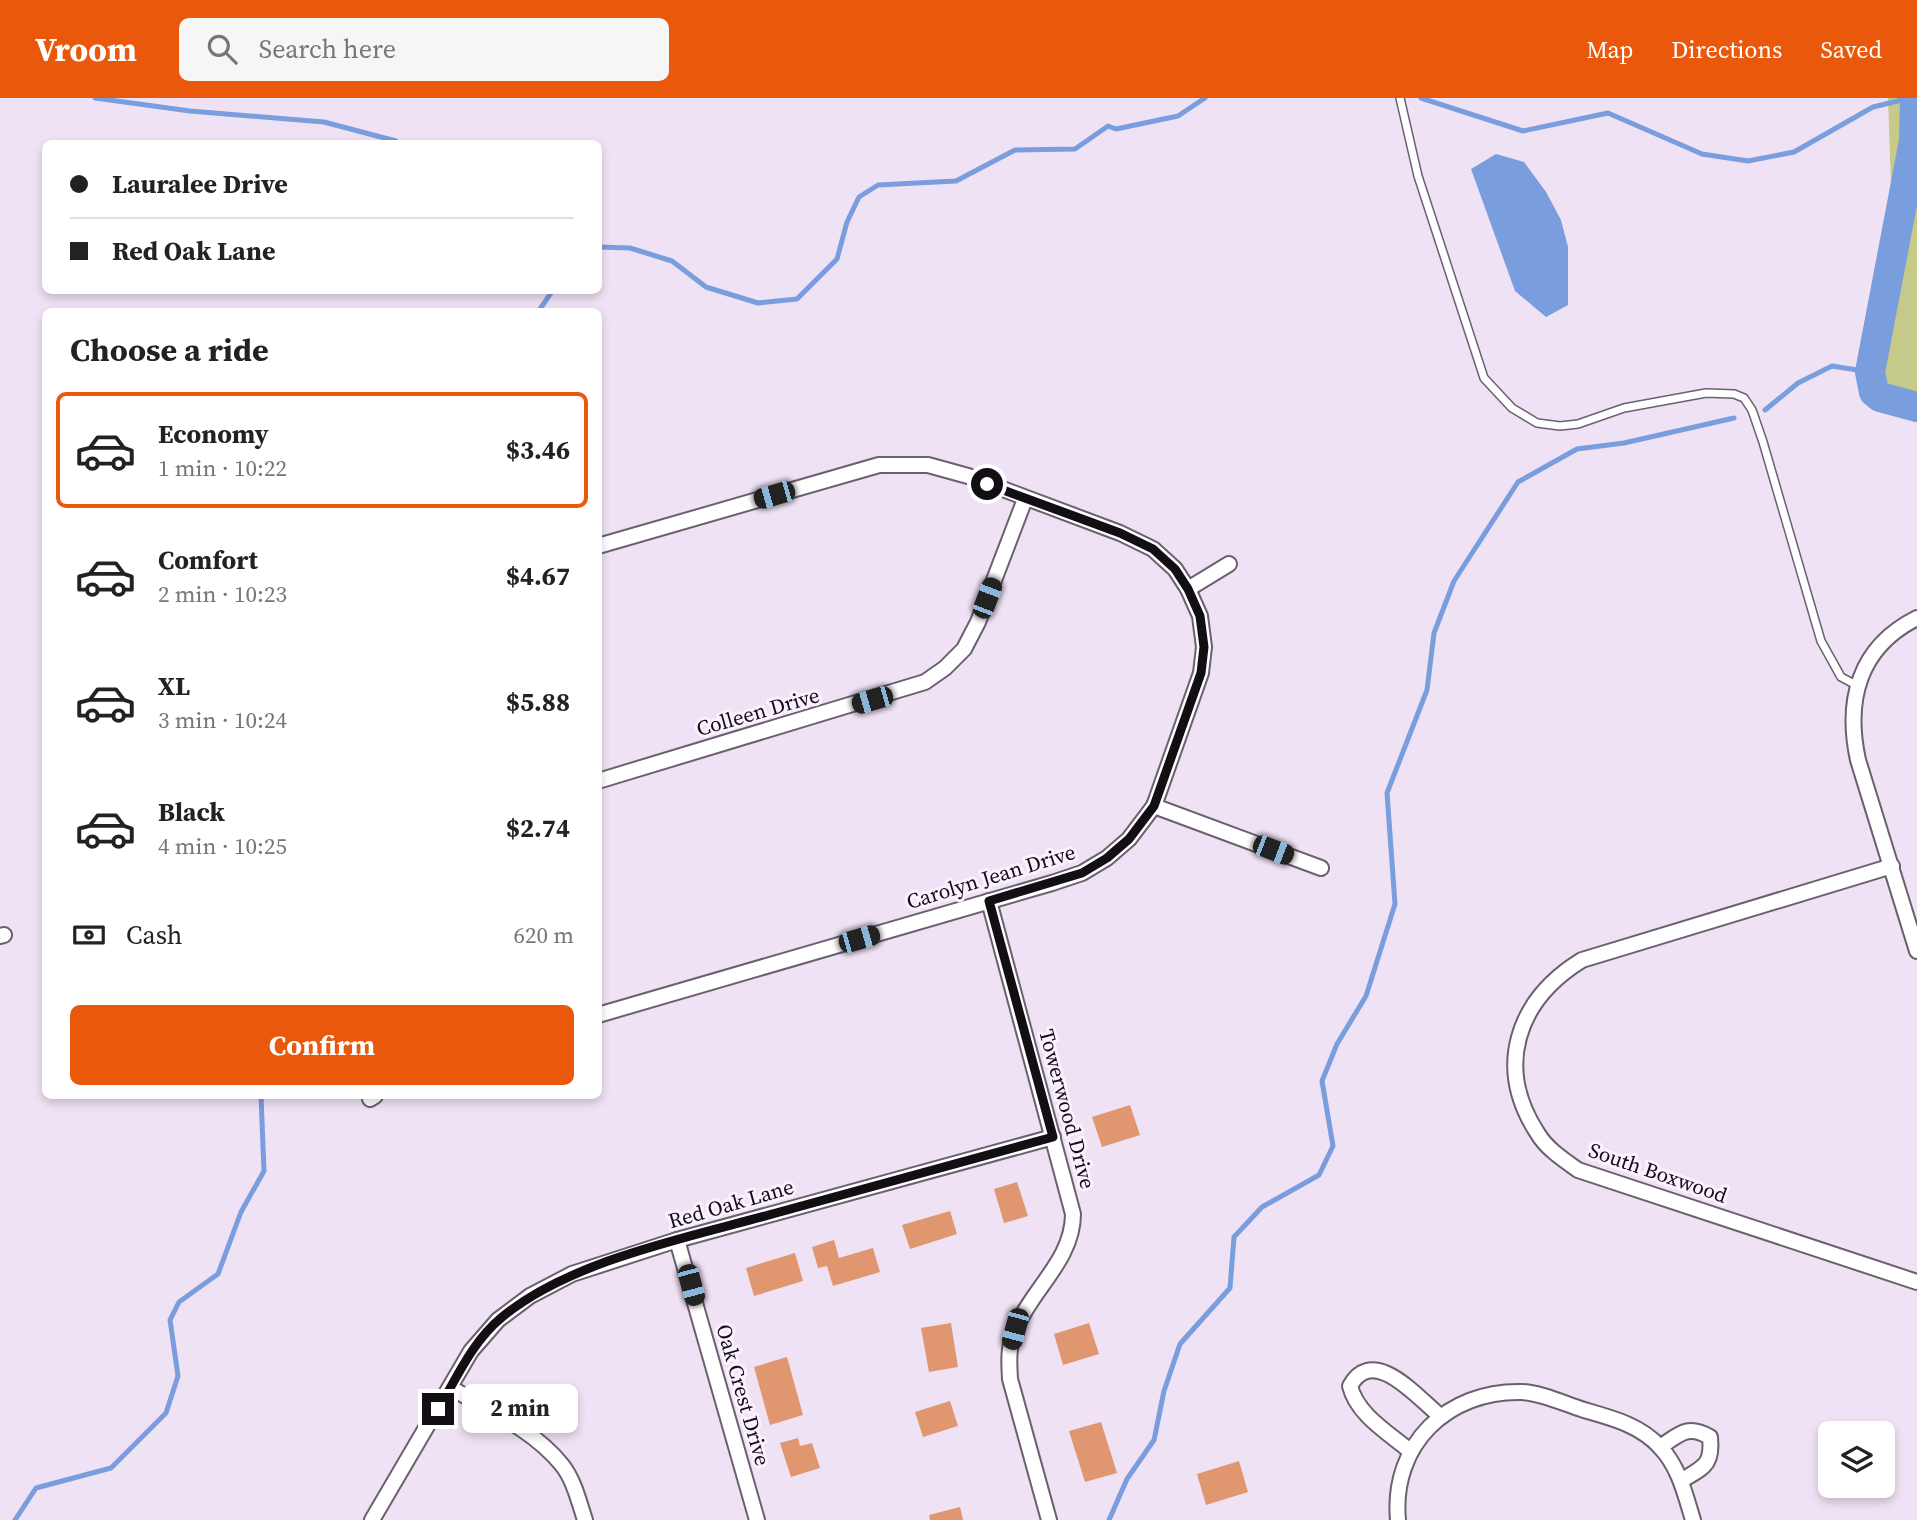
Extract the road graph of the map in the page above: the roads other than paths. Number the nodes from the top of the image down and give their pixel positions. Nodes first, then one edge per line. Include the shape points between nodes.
1 (1400, 98) edge
2 (1025, 499) junction
3 (602, 545) edge
4 (1229, 564) dead end
5 (1188, 589) junction
6 (1917, 618) edge
7 (1858, 686) junction
8 (602, 780) edge
9 (1154, 806) junction
10 (1892, 866) junction
11 (1321, 868) dead end
12 (989, 901) junction
13 (1917, 951) edge
14 (602, 1014) edge
15 (1053, 1137) junction
16 (677, 1240) junction
17 (1917, 1282) edge
18 (451, 1388) junction
19 (1440, 1416) junction
20 (1660, 1447) junction
21 (1410, 1451) junction
22 (1681, 1481) junction
23 (372, 1520) edge
24 (584, 1520) edge
25 (757, 1520) edge
26 (1049, 1520) edge
27 (1398, 1520) edge
28 (1693, 1520) edge

1 - 7 lane via 1418,176 1484,378 1512,408 1537,423 1560,426 1706,393 1744,398 1759,431 1821,641 1841,677
2 - 3 street, Carolyn Jean Drive via 928,465 878,466
2 - 5 street, Carolyn Jean Drive via 1153,549
2 - 8 street, Colleen Drive via 964,649 925,682
4 - 5 street
5 - 9 street, Carolyn Jean Drive via 1200,616 1201,673
6 - 7 street via 1889,634 1875,650
7 - 10 street via 1852,734
9 - 11 street
9 - 12 street, Carolyn Jean Drive via 1129,839 1082,873
10 - 13 street
10 - 17 street, South Boxwood via 1582,960 1531,1004 1516,1066 1518,1088 1539,1136 1578,1170
12 - 14 street, Carolyn Jean Drive
12 - 15 street, Towerwood Drive
15 - 16 street, Red Oak Lane
15 - 26 street, Towerwood Drive via 1073,1214 1073,1232 1015,1329 1008,1354 1010,1379
16 - 18 street, Red Oak Lane via 572,1274 530,1296 498,1320 471,1351
16 - 25 street, Oak Crest Drive
18 - 23 street, Red Oak Lane
18 - 24 street via 523,1431 564,1466
19 - 20 street via 1479,1398 1526,1392 1616,1420 1643,1432
19 - 21 street
19 - 21 street via 1381,1370 1367,1368 1357,1375 1350,1386 1353,1399
20 - 22 street
20 - 22 street via 1683,1432 1696,1430 1710,1437 1712,1454 1705,1466
21 - 27 street via 1396,1505
22 - 28 street

